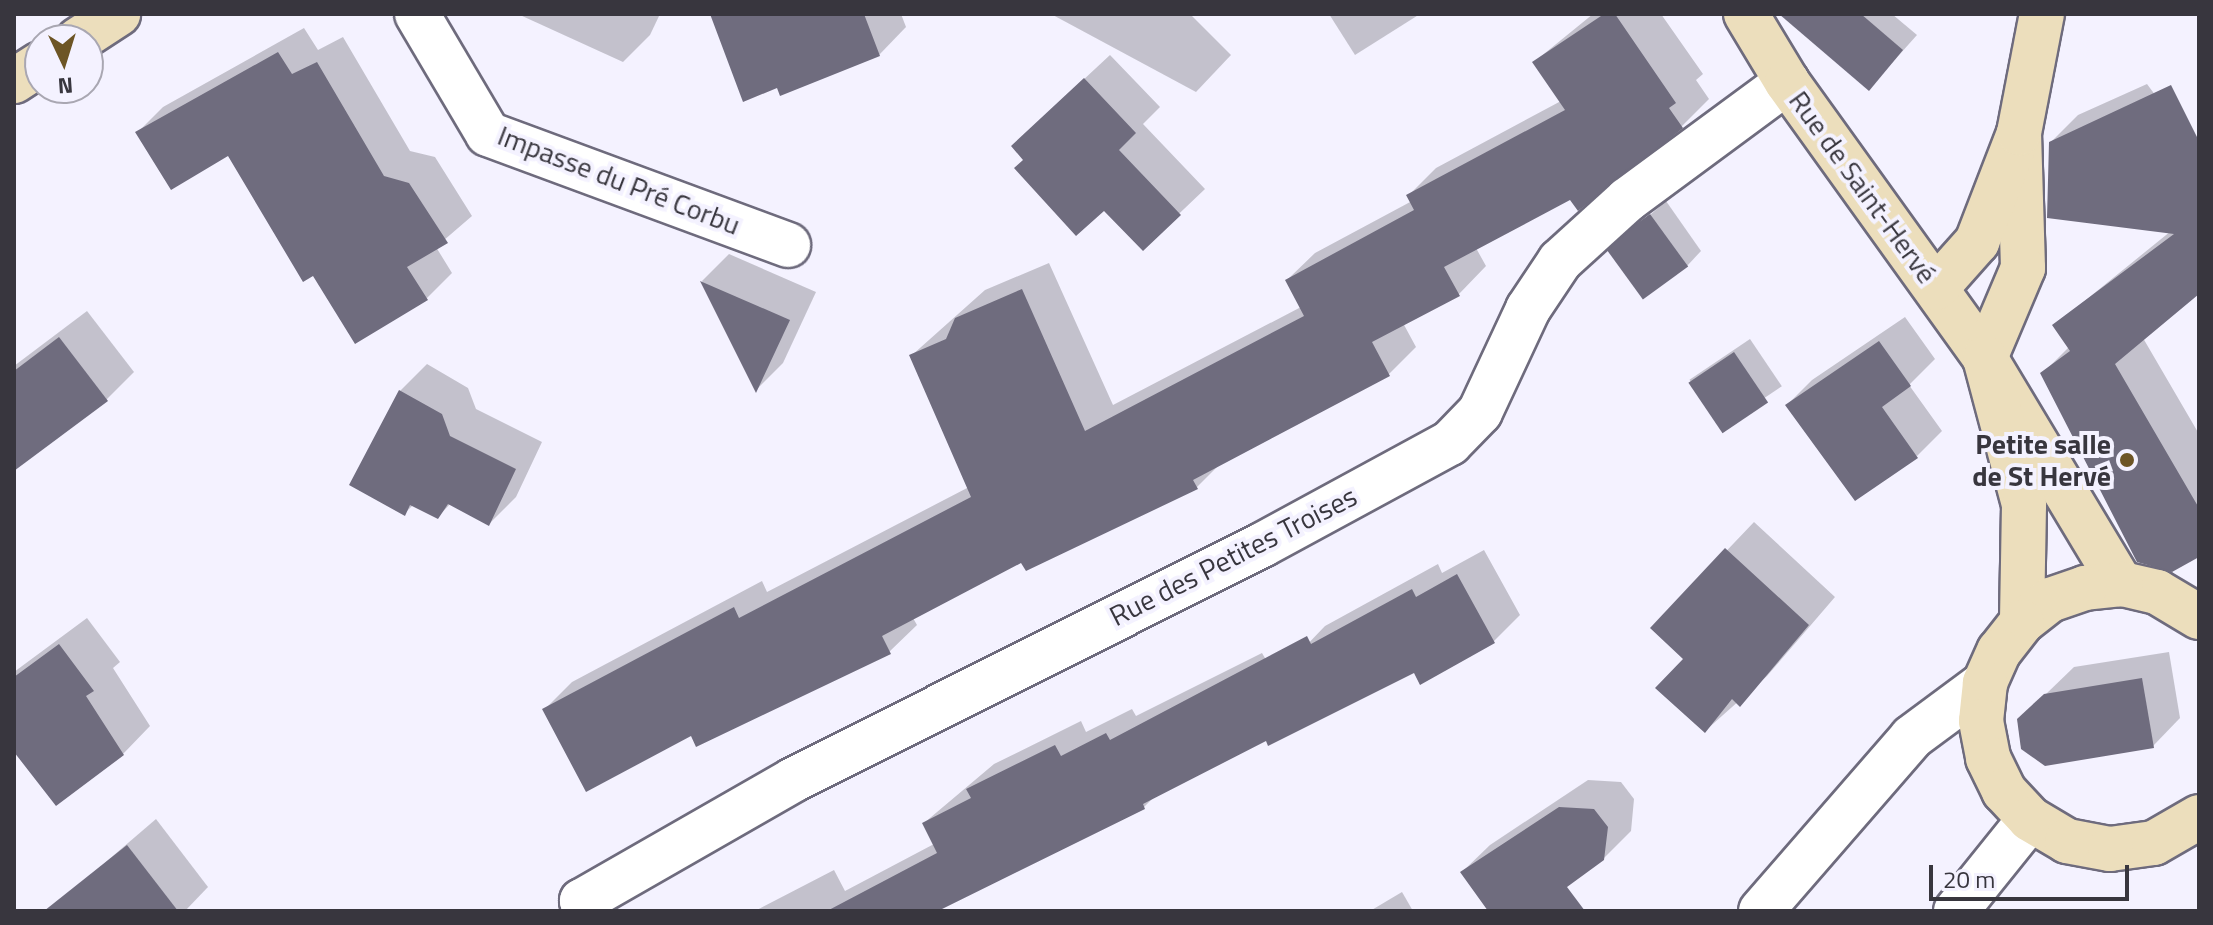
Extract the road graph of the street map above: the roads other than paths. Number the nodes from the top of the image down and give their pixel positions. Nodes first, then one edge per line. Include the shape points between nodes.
1 (417, 14) edge
2 (1746, 14) edge
3 (2042, 14) edge
4 (1787, 82) junction
5 (2019, 133) junction
6 (788, 245) dead end
7 (1936, 288) junction
8 (1985, 358) junction
9 (2121, 584) junction
10 (2199, 617) edge
11 (2022, 622) junction
12 (1985, 683) junction
13 (2030, 819) junction
14 (2197, 821) edge
15 (586, 911) edge
16 (1761, 911) edge
17 (1956, 911) edge

1 - 6 street, Impasse du Pré Corbu via 488,134
2 - 4 street, Rue de Saint-Hervé
3 - 5 street
4 - 7 street, Rue de Saint-Hervé
4 - 15 street, Rue des Petites Troises via 1627,200 1560,261 1528,309 1480,412 1450,443 1262,545 793,780 582,901
5 - 7 street via 1977,242
5 - 8 street via 2023,268
7 - 8 street, Rue de Saint-Hervé
8 - 9 street, Rue de Saint-Hervé
8 - 11 street via 2024,505
9 - 10 street via 2157,592
9 - 11 street via 2085,588 2050,600
11 - 12 street via 1999,651
12 - 13 street via 1981,721 1988,758 2004,791
12 - 16 street via 1912,737
13 - 14 street via 2067,841 2110,849 2154,843
13 - 17 street

